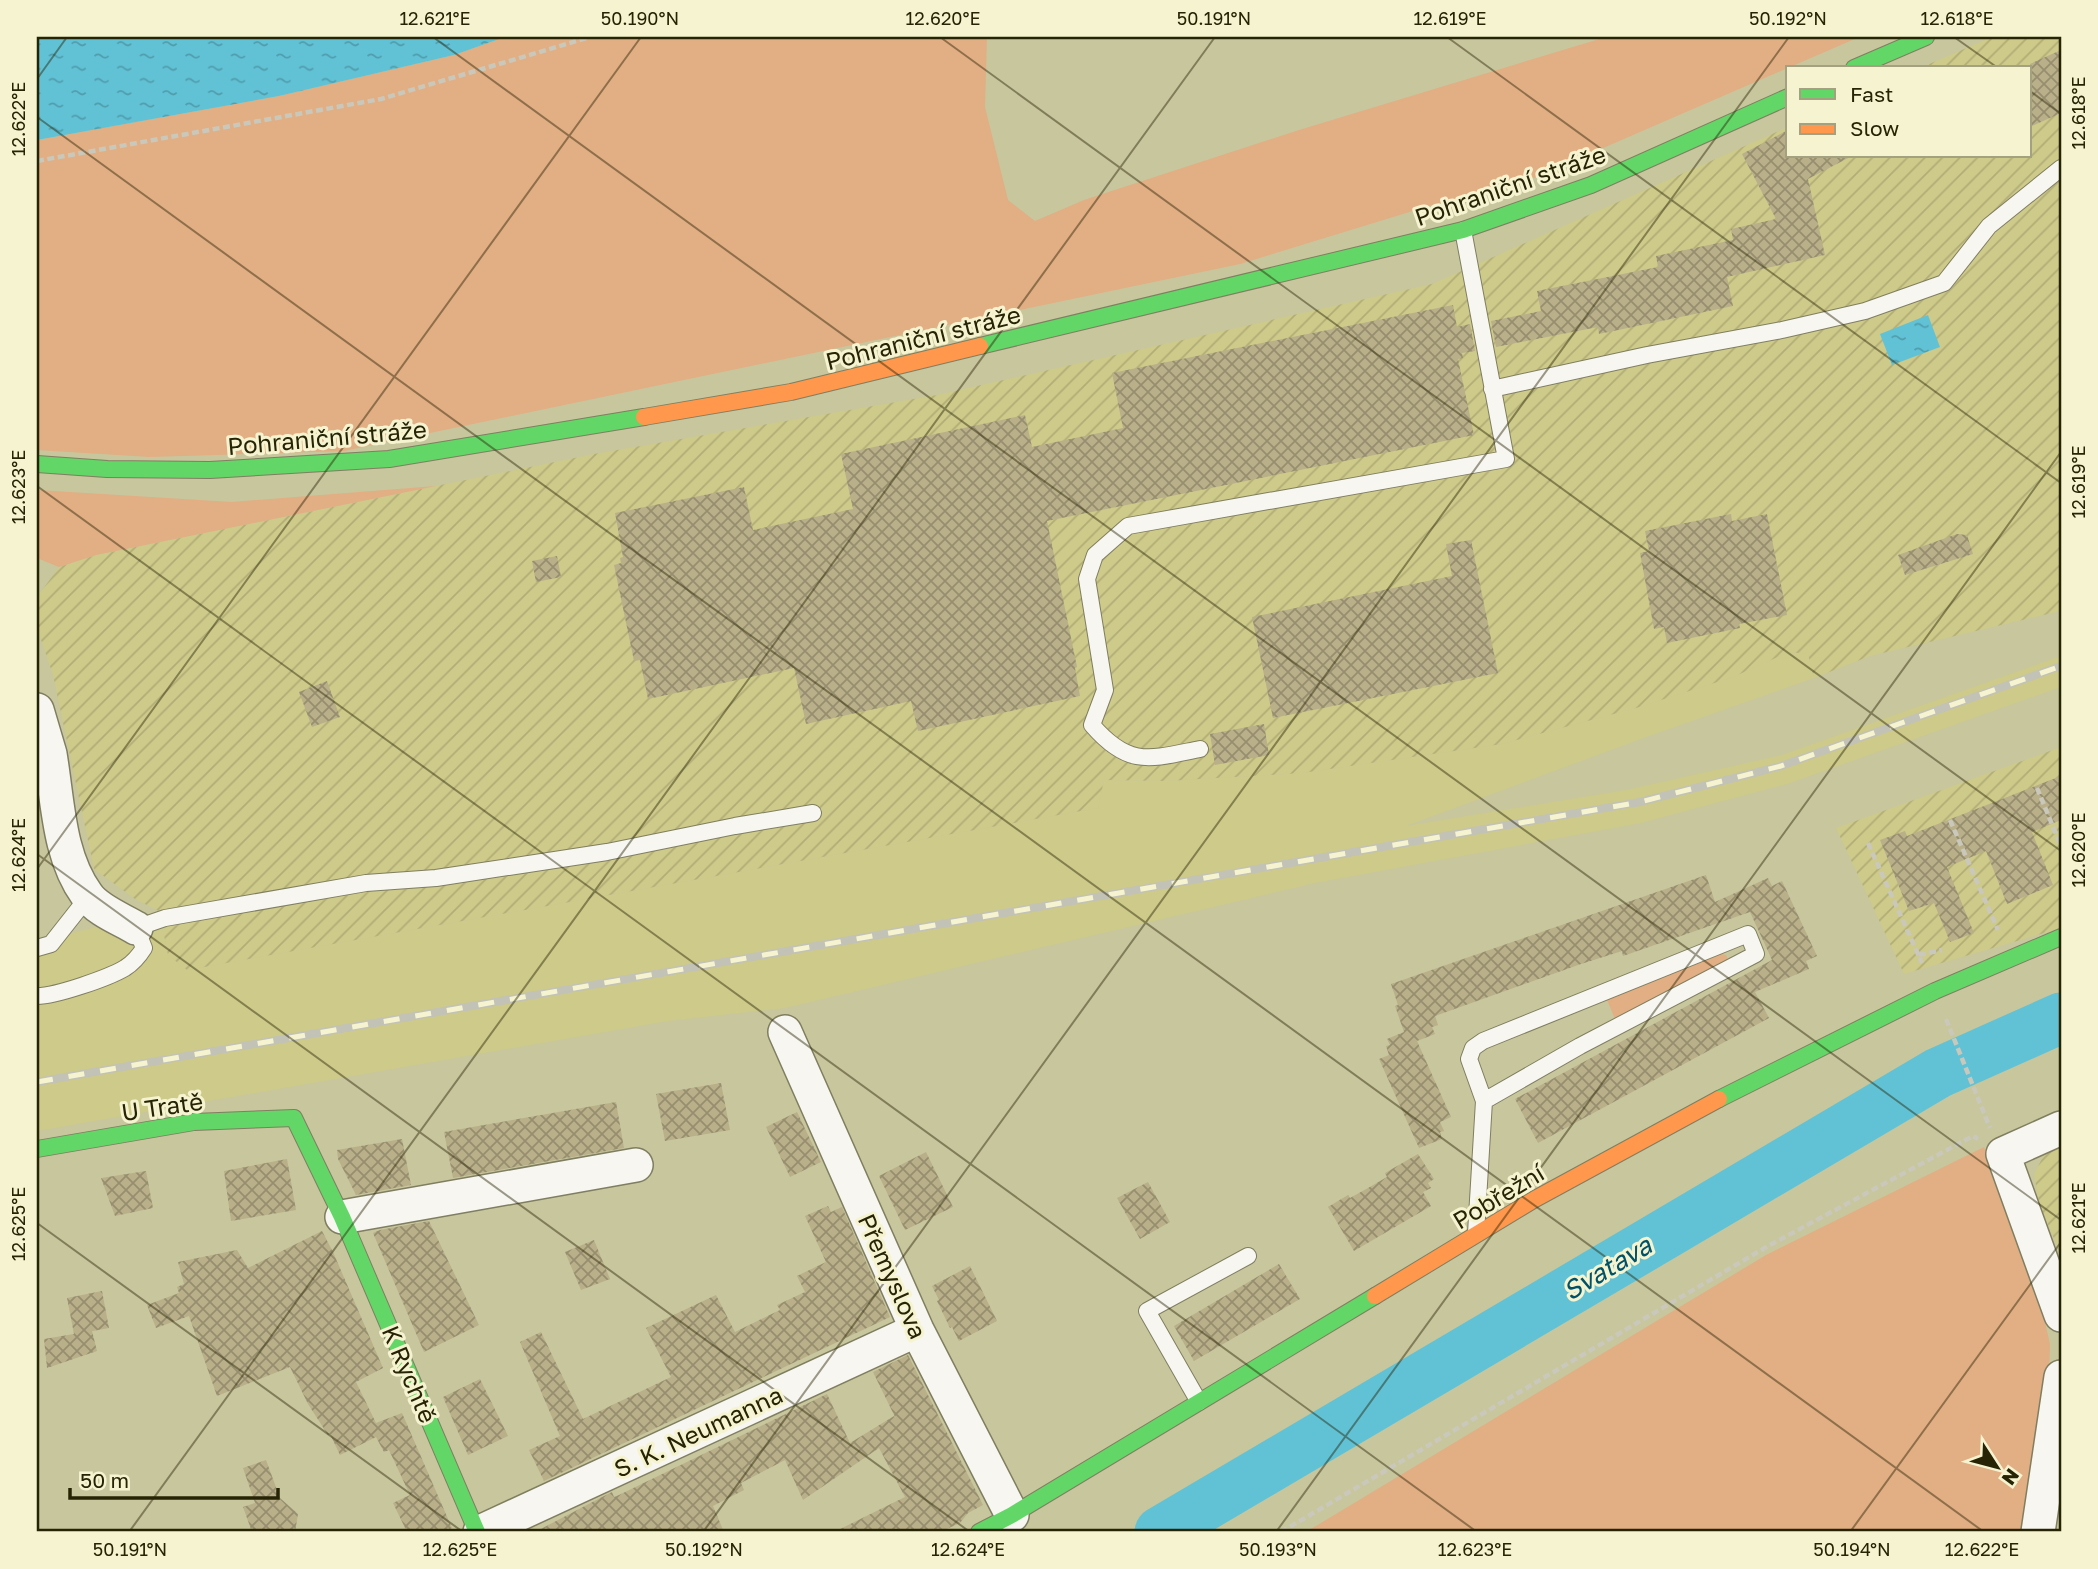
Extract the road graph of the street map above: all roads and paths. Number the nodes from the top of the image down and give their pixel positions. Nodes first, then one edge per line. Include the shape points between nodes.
1 (590, 37) edge
2 (1926, 37) edge
3 (1859, 66) edge
4 (1786, 98) edge
5 (37, 161) edge
6 (2061, 168) edge
7 (1463, 229) junction
8 (1492, 390) junction
9 (37, 464) edge
10 (37, 710) edge
11 (1200, 749) dead end
12 (44, 757) edge
13 (2037, 788) dead end
14 (813, 813) dead end
15 (1950, 820) dead end
16 (1868, 843) dead end
17 (2061, 846) edge
18 (88, 897) junction
19 (136, 928) junction
20 (2001, 937) dead end
21 (2061, 937) edge
22 (37, 948) edge
23 (1935, 991) junction
24 (37, 996) edge
25 (1946, 1019) dead end
26 (785, 1032) dead end
27 (1485, 1101) junction
28 (294, 1118) joint
29 (2061, 1128) edge
30 (1998, 1145) junction
31 (37, 1149) edge
32 (636, 1165) dead end
33 (342, 1217) junction
34 (1476, 1236) junction
35 (1248, 1256) dead end
36 (2061, 1315) edge
37 (917, 1330) junction
38 (2061, 1377) edge
39 (1199, 1402) junction
40 (1012, 1515) junction
41 (478, 1532) edge
42 (979, 1532) edge
43 (1281, 1532) edge
44 (2038, 1532) edge

1 - 5 path via 381,99
2 - 3 street
4 - 7 street, Pohraniční stráže via 1591,185
6 - 8 lane via 1989,226 1944,283 1866,311
7 - 8 lane
7 - 9 street, Pohraniční stráže via 791,392 390,459 210,470
8 - 11 lane via 1506,459 1128,526 1095,555 1087,579 1105,690 1092,725 1107,742 1132,757
10 - 12 street
12 - 18 street via 66,853
13 - 17 path
14 - 19 lane via 607,852 436,878 339,887 165,918
15 - 20 path
16 - 23 path
18 - 19 street
18 - 22 lane via 51,944
19 - 24 lane via 144,948 125,968
21 - 23 street, Pobřežní
23 - 34 street, Pobřežní via 1741,1087
25 - 30 path
26 - 37 street, Přemyslova
27 - 27 lane via 1756,954 1748,934 1483,1041 1473,1048 1469,1059
27 - 34 lane
28 - 31 street, U Tratě via 194,1122
28 - 33 street, K Rychtě
29 - 30 street
30 - 36 street
30 - 43 path via 1973,1136 1768,1246
32 - 33 street
33 - 41 street, K Rychtě
34 - 39 street, Pobřežní
35 - 39 lane via 1147,1311
37 - 40 street, Přemyslova
37 - 41 street, S. K. Neumanna
38 - 44 street
39 - 40 street, Pobřežní
40 - 42 street, Pobřežní

